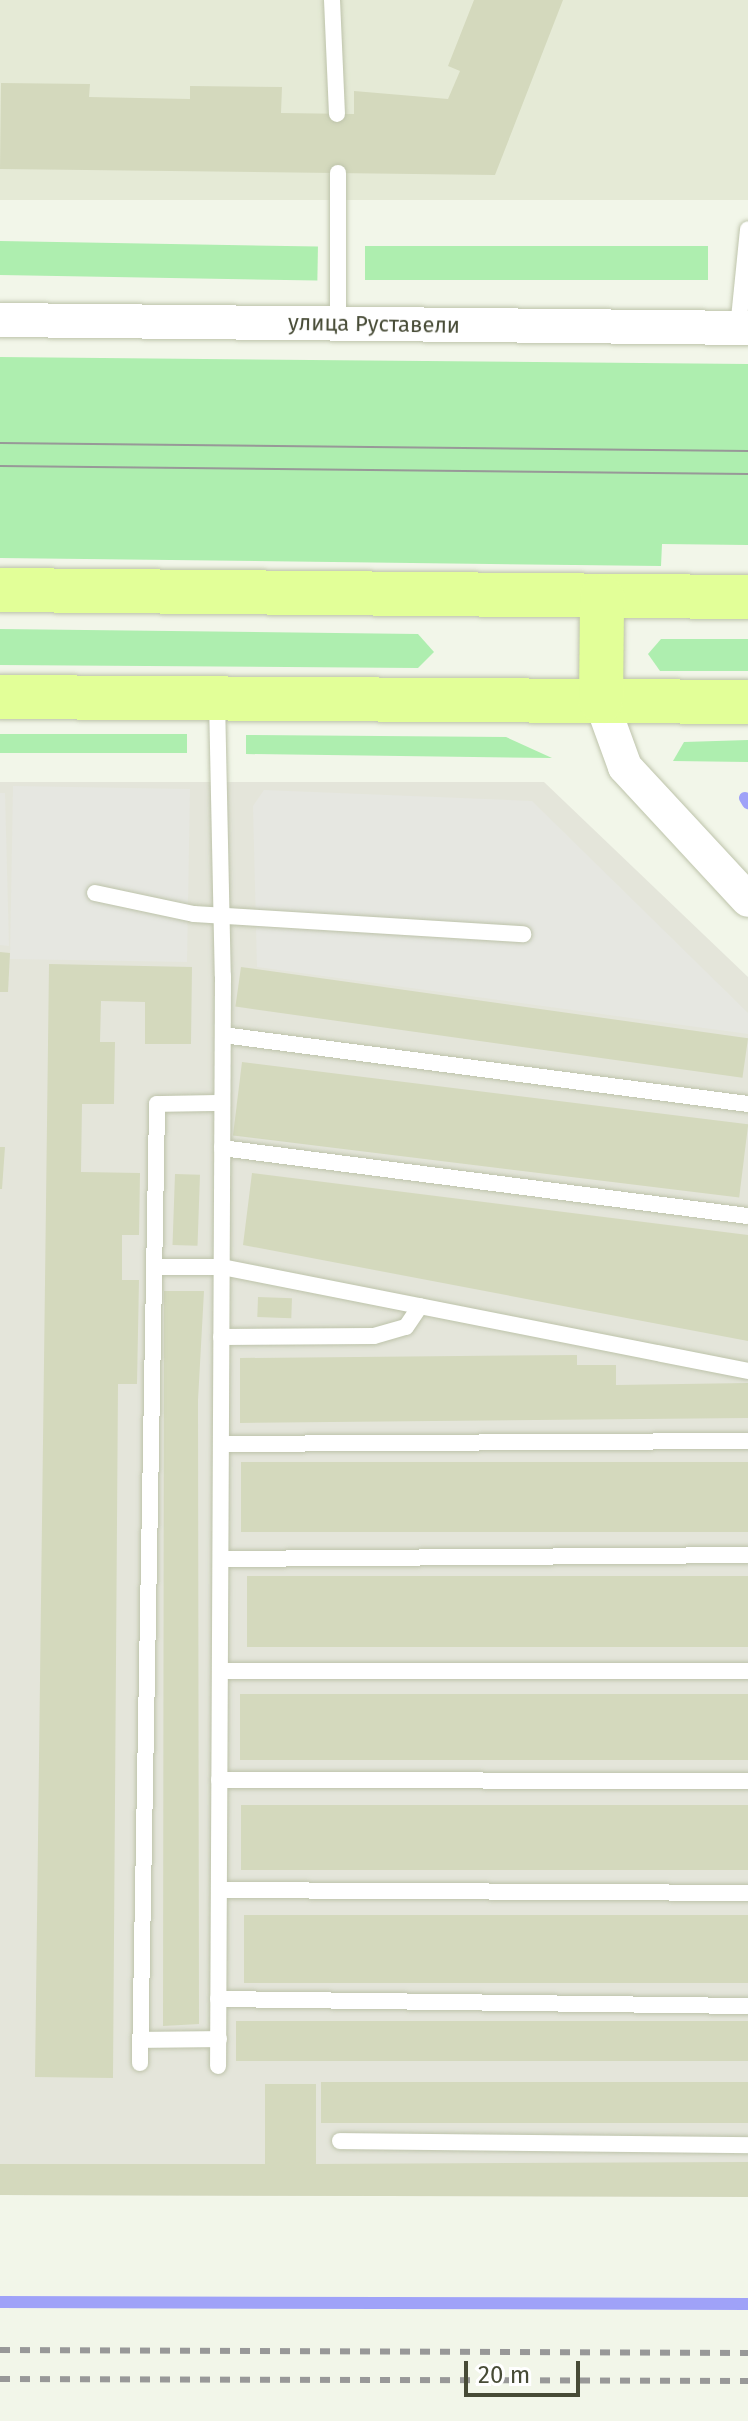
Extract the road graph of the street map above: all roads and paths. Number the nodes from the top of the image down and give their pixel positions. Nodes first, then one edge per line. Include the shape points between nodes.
1 (332, 0) edge
2 (337, 114) dead end
3 (338, 173) dead end
4 (748, 230) edge
5 (0, 320) edge
6 (338, 324) junction
7 (743, 328) edge
8 (0, 590) edge
9 (602, 597) junction
10 (748, 597) edge
11 (0, 697) edge
12 (217, 699) junction
13 (601, 701) junction
14 (748, 702) edge
15 (95, 893) dead end
16 (748, 900) edge
17 (222, 915) junction
18 (523, 934) dead end
19 (223, 1035) junction
20 (222, 1103) junction
21 (748, 1104) edge
22 (222, 1148) junction
23 (748, 1216) edge
24 (155, 1267) junction
25 (222, 1267) junction
26 (420, 1306) junction
27 (221, 1337) junction
28 (748, 1371) edge
29 (748, 1441) edge
30 (221, 1444) junction
31 (748, 1555) edge
32 (221, 1559) junction
33 (220, 1671) junction
34 (748, 1671) edge
35 (219, 1780) junction
36 (748, 1781) edge
37 (219, 1890) junction
38 (748, 1893) edge
39 (218, 1999) junction
40 (748, 2006) edge
41 (219, 2039) junction
42 (140, 2040) junction
43 (140, 2063) dead end
44 (218, 2066) dead end
45 (340, 2141) dead end
46 (748, 2145) edge

1 - 2 lane
3 - 6 lane
4 - 7 lane
5 - 6 street, улица Руставели
6 - 7 street, улица Руставели
8 - 9 main road
9 - 10 main road
9 - 13 main road
11 - 12 main road
12 - 13 main road
12 - 17 lane
13 - 14 main road
13 - 16 street via 625,767
15 - 17 lane
17 - 18 lane
17 - 19 lane
19 - 20 lane
19 - 21 lane
20 - 22 lane
20 - 24 lane via 157,1104
22 - 23 lane
22 - 25 lane
24 - 25 lane
24 - 42 lane
25 - 26 lane
25 - 27 lane
26 - 27 lane via 406,1327 374,1336
26 - 28 lane
27 - 30 lane
29 - 30 lane
30 - 32 lane
31 - 32 lane
32 - 33 lane
33 - 34 lane
33 - 35 lane
35 - 36 lane
35 - 37 lane
37 - 38 lane
37 - 39 lane
39 - 40 lane
39 - 41 lane
41 - 42 lane
41 - 44 lane
42 - 43 lane
45 - 46 lane

